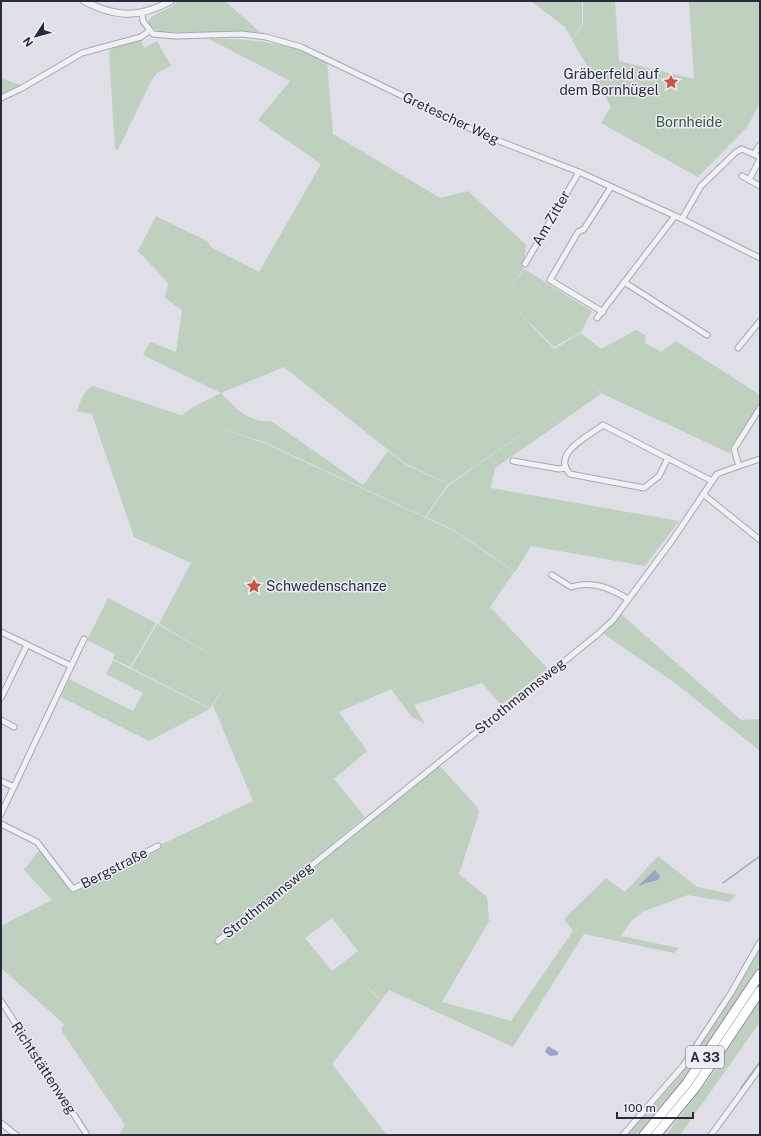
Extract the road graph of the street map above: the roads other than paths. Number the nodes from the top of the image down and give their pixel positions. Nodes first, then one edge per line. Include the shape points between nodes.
1 (84, 1) edge
2 (171, 1) edge
3 (142, 14) junction
4 (149, 31) junction
5 (1, 98) edge
6 (760, 145) edge
7 (754, 154) junction
8 (760, 158) edge
9 (579, 172) junction
10 (742, 176) dead end
11 (749, 180) junction
12 (611, 186) junction
13 (760, 186) edge
14 (675, 216) junction
15 (682, 219) junction
16 (760, 258) edge
17 (525, 264) dead end
18 (624, 282) junction
19 (603, 312) junction
20 (597, 318) dead end
21 (760, 321) edge
22 (707, 335) dead end
23 (738, 348) dead end
24 (760, 408) edge
25 (668, 458) junction
26 (760, 459) edge
27 (513, 461) dead end
28 (739, 466) junction
29 (565, 468) junction
30 (712, 481) junction
31 (704, 494) junction
32 (760, 540) edge
33 (552, 575) dead end
34 (628, 599) junction
35 (1, 632) edge
36 (84, 640) dead end
37 (27, 645) junction
38 (71, 666) junction
39 (1, 698) edge
40 (1, 720) edge
41 (14, 727) dead end
42 (1, 781) edge
43 (14, 787) junction
44 (1, 814) edge
45 (1, 824) edge
46 (158, 846) dead end
47 (218, 941) dead end
48 (760, 942) edge
49 (760, 974) edge
50 (760, 991) edge
51 (1, 1001) edge
52 (760, 1068) edge
53 (1, 1123) edge
54 (16, 1135) edge
55 (87, 1135) edge
56 (623, 1135) edge
57 (644, 1135) edge
58 (656, 1135) edge
59 (711, 1135) edge

1 - 3 street via 111,12
2 - 3 street
3 - 4 street
4 - 5 street via 141,37 82,53
4 - 9 street, Gretescher Weg via 175,36 241,34 288,42 321,55 486,136
6 - 7 street
7 - 8 street
7 - 15 street via 742,149 736,152 701,186
8 - 11 street
9 - 12 street, Gretescher Weg
9 - 17 street, Am Zitter
10 - 11 street
11 - 13 street
12 - 14 street, Gretescher Weg
12 - 19 street via 584,229 578,232 550,280
14 - 15 street, Gretescher Weg
14 - 18 street
15 - 16 street, Gretescher Weg
18 - 19 street
18 - 22 street
19 - 20 street
21 - 23 street
24 - 28 street via 734,449
25 - 29 street via 659,476 644,488 570,474
25 - 29 street via 603,425 567,452 563,460
25 - 30 street
26 - 28 street, Strothmannsweg
27 - 29 street
28 - 30 street, Strothmannsweg via 717,474
30 - 31 street, Strothmannsweg
31 - 32 street
31 - 34 street, Strothmannsweg
33 - 34 street via 572,587 586,584 610,588
34 - 47 street, Strothmannsweg via 613,620 598,634
35 - 37 street
36 - 38 street
37 - 38 street
37 - 39 street
38 - 43 street
40 - 41 street
42 - 43 street
43 - 44 street
45 - 46 street, Bergstraße via 37,842 73,889
48 - 56 street via 687,1060
49 - 57 highway, A 33 via 687,1083
50 - 58 highway, A 33 via 695,1088
51 - 55 street, Richtstättenweg
52 - 59 street
53 - 54 street

